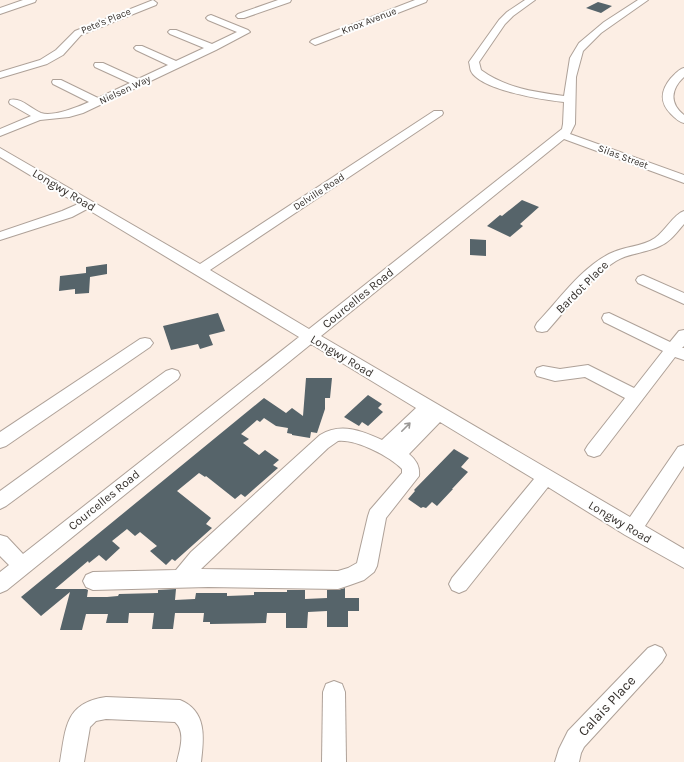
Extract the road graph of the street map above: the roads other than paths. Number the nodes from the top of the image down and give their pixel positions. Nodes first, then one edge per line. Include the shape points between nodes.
1 (32, 0) edge
2 (287, 0) edge
3 (424, 0) edge
4 (531, 0) edge
5 (644, 0) edge
6 (153, 2) dead end
7 (0, 11) edge
8 (241, 16) dead end
9 (211, 18) dead end
10 (173, 32) dead end
11 (315, 42) dead end
12 (139, 48) dead end
13 (213, 48) junction
14 (99, 65) dead end
15 (176, 65) junction
16 (684, 71) edge
17 (0, 75) edge
18 (57, 82) dead end
19 (139, 83) junction
20 (570, 100) junction
21 (14, 102) dead end
22 (98, 102) junction
23 (438, 113) dead end
24 (41, 117) junction
25 (684, 120) edge
26 (1, 133) edge
27 (562, 135) junction
28 (0, 153) edge
29 (684, 180) edge
30 (88, 204) junction
31 (684, 215) edge
32 (0, 236) edge
33 (199, 271) junction
34 (643, 280) dead end
35 (684, 299) edge
36 (609, 318) dead end
37 (542, 327) dead end
38 (684, 335) edge
39 (309, 337) junction
40 (145, 343) dead end
41 (678, 352) edge
42 (543, 372) dead end
43 (172, 376) dead end
44 (635, 396) junction
45 (432, 410) junction
46 (0, 442) edge
47 (594, 450) dead end
48 (391, 452) junction
49 (684, 452) edge
50 (546, 477) junction
51 (0, 501) edge
52 (632, 529) junction
53 (0, 543) edge
54 (684, 559) edge
55 (22, 566) junction
56 (181, 579) junction
57 (93, 581) dead end
58 (0, 584) edge
59 (459, 584) dead end
60 (655, 655) dead end
61 (334, 692) dead end
62 (72, 762) edge
63 (189, 762) edge
64 (334, 762) edge
65 (567, 762) edge

1 - 7 street
2 - 8 street
3 - 11 street, Knox Avenue
4 - 20 street via 502,22 474,62 476,71 492,81 530,94
5 - 20 street, Courcelles Road via 587,39 578,50 573,63
6 - 17 street, Pete's Place via 78,32 68,40 59,53 49,59
9 - 13 street, Nielsen Way via 244,31 243,34
10 - 13 street
12 - 15 street
13 - 15 street, Nielsen Way
14 - 19 street
15 - 19 street, Nielsen Way
16 - 25 street via 666,92 674,112
18 - 22 street
19 - 22 street, Nielsen Way
20 - 27 street, Courcelles Road via 569,124
21 - 24 street
22 - 24 street, Nielsen Way via 72,114
23 - 33 street, Delville Road
24 - 26 street, Nielsen Way
27 - 29 street, Silas Street
27 - 39 street, Courcelles Road
28 - 30 street, Longwy Road
30 - 32 street via 67,214
30 - 33 street, Longwy Road
31 - 37 street, Bardot Place via 660,241 608,260
33 - 39 street, Longwy Road
34 - 35 street
36 - 41 street
38 - 41 street
39 - 45 street, Longwy Road
39 - 55 street, Courcelles Road
40 - 46 street
41 - 44 street
42 - 44 street via 555,376 581,370 588,371
43 - 51 street
44 - 47 street
45 - 48 street
45 - 50 street, Longwy Road
48 - 56 street via 343,434 336,434 327,439 198,558
48 - 56 street via 408,464 410,476 377,516 367,566 356,574 338,580
49 - 52 street
50 - 52 street, Longwy Road
50 - 59 street
52 - 54 street, Longwy Road
53 - 55 street
55 - 58 street, Courcelles Road
56 - 57 street
60 - 65 street, Calais Place via 576,739
61 - 64 street
62 - 63 street via 80,723 86,715 106,708 180,711 192,725

